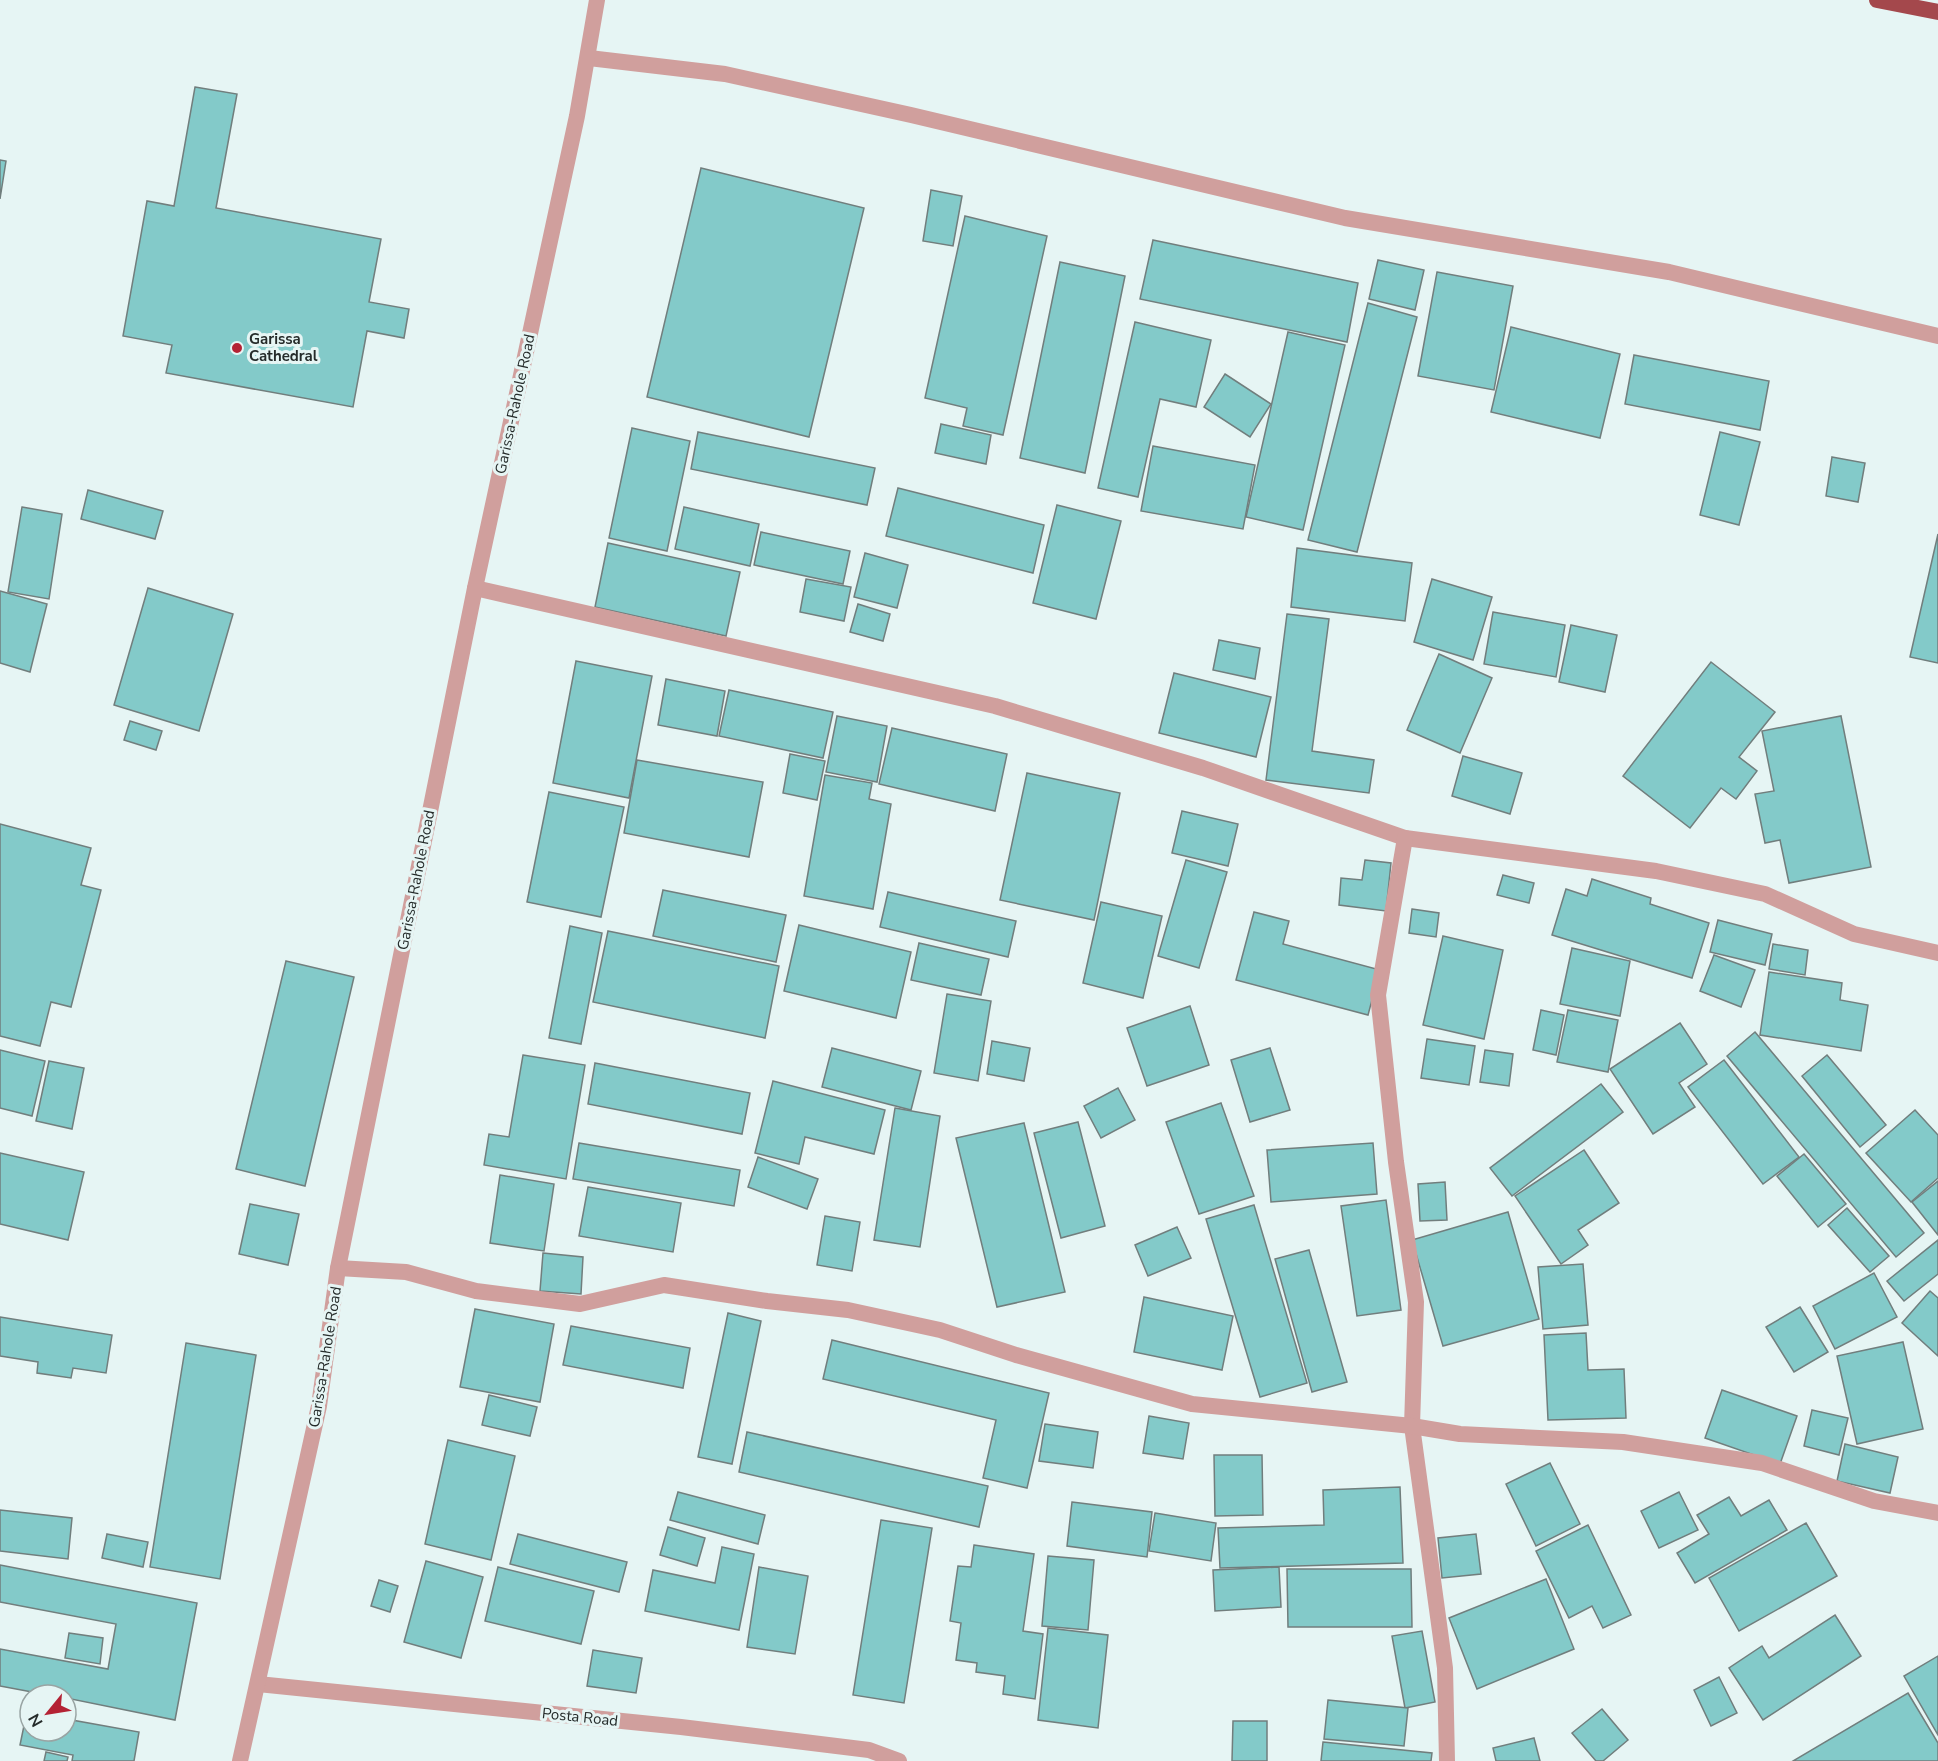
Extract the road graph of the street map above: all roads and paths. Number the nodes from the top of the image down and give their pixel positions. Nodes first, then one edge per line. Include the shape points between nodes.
1 (597, 0) edge
2 (1877, 0) edge
3 (1938, 12) edge
4 (589, 58) junction
5 (1938, 336) edge
6 (475, 588) junction
7 (1405, 838) junction
8 (1938, 953) edge
9 (338, 1268) junction
10 (1412, 1426) junction
11 (1938, 1513) edge
12 (258, 1684) junction
13 (240, 1761) edge
14 (899, 1761) edge
15 (1447, 1761) edge

1 - 4 street, Garissa-Rahole Road
2 - 3 highway
4 - 5 street via 725,74 1345,218 1669,272
4 - 6 street, Garissa-Rahole Road
6 - 7 street via 995,706 1203,768
6 - 9 street, Garissa-Rahole Road
7 - 8 street via 1667,873 1765,894 1854,934
7 - 10 street via 1378,995 1416,1302
9 - 10 street via 406,1272 476,1291 580,1304 664,1284 848,1310 939,1330 1192,1404
9 - 12 street, Garissa-Rahole Road via 319,1406
10 - 11 street via 1460,1434 1623,1442 1762,1462 1874,1501
10 - 15 street via 1445,1668
12 - 13 street, Garissa-Rahole Road
12 - 14 street, Posta Road via 681,1727 869,1750

